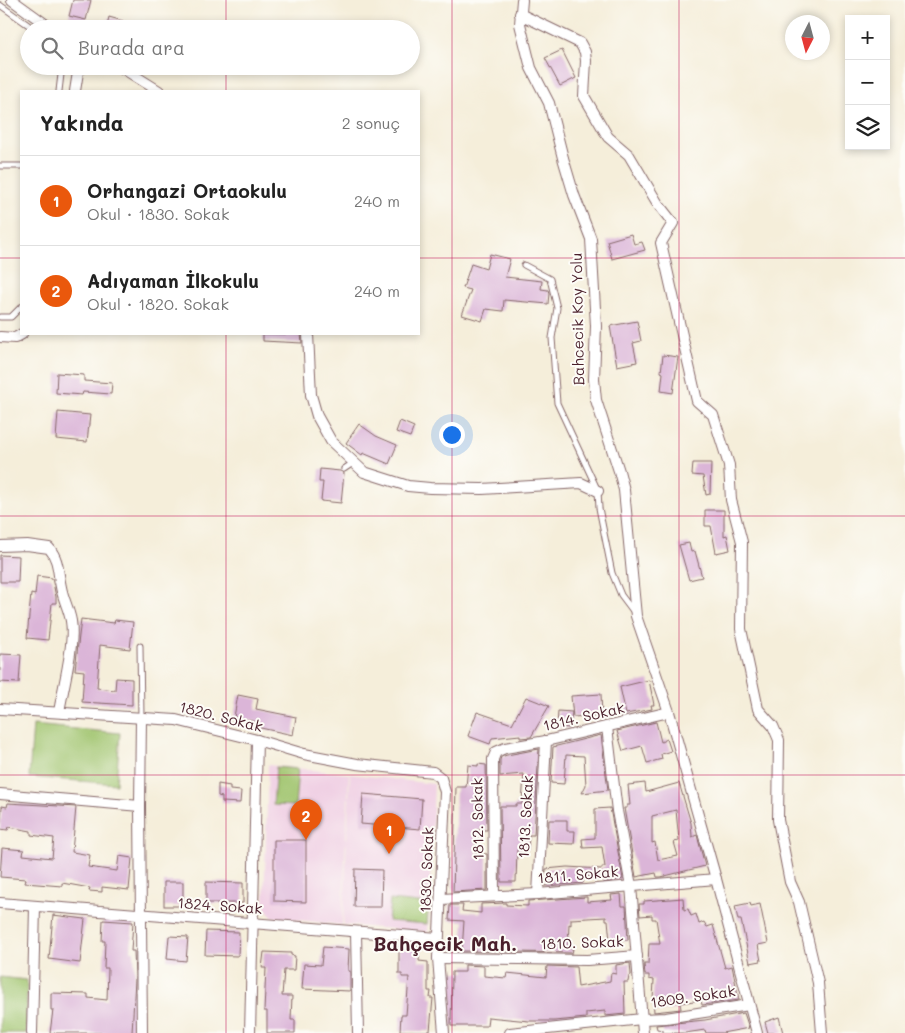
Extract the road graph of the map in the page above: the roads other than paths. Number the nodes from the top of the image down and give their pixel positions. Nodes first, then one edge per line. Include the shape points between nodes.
1 (12, 0) edge
2 (522, 0) edge
3 (0, 5) edge
4 (520, 14) junction
5 (21, 20) edge
6 (40, 20) edge
7 (61, 75) edge
8 (78, 75) edge
9 (133, 75) edge
10 (58, 90) edge
11 (75, 90) edge
12 (157, 90) edge
13 (0, 166) edge
14 (20, 166) edge
15 (524, 265) dead end
16 (20, 308) edge
17 (0, 316) edge
18 (20, 335) edge
19 (308, 335) edge
20 (0, 338) edge
21 (598, 491) junction
22 (0, 546) edge
23 (636, 616) junction
24 (140, 646) dead end
25 (0, 709) edge
26 (59, 712) junction
27 (669, 712) junction
28 (141, 718) junction
29 (607, 727) junction
30 (257, 740) junction
31 (546, 741) junction
32 (505, 748) joint
33 (433, 772) joint
34 (0, 794) edge
35 (140, 806) junction
36 (716, 879) junction
37 (631, 886) junction
38 (538, 894) junction
39 (494, 896) junction
40 (441, 899) junction
41 (0, 903) edge
42 (35, 907) junction
43 (140, 915) junction
44 (251, 923) junction
45 (356, 932) junction
46 (438, 938) junction
47 (637, 956) junction
48 (438, 958) junction
49 (749, 1005) junction
50 (642, 1019) junction
51 (572, 1030) edge
52 (32, 1033) edge
53 (142, 1033) edge
54 (250, 1033) edge
55 (358, 1033) edge
56 (444, 1033) edge
57 (510, 1033) edge
58 (643, 1033) edge
59 (757, 1033) edge
60 (822, 1033) edge

1 - 6 street
2 - 4 street, Bahcecik Koy Yolu
3 - 5 lane
4 - 23 street, Bahcecik Koy Yolu via 531,68 549,103 574,195 591,239 596,400 624,490
4 - 60 street via 580,43 586,61 584,96 608,136 629,155 673,223 661,243 697,401 713,415 729,465 731,500 742,542 740,629 758,709 773,726 779,740 778,820 790,882 799,902 818,983
7 - 10 lane
8 - 11 street
9 - 12 street
13 - 14 lane
15 - 21 lane via 550,278 556,308 552,338 557,403
16 - 17 lane via 11,317
18 - 20 street
19 - 21 street via 311,395 316,416 349,466 408,486 482,489 581,483
21 - 23 lane via 612,573
22 - 26 street via 27,545 49,548 54,553 60,586 72,622
23 - 27 street, Bahcecik Koy Yolu
24 - 28 lane
25 - 26 street, 1820. Sokak
26 - 28 street, 1820. Sokak
27 - 29 street, 1814. Sokak
27 - 36 street, Bahcecik Koy Yolu
28 - 30 street, 1820. Sokak via 176,720
28 - 35 street
29 - 31 street, 1814. Sokak
29 - 37 street via 617,811
30 - 33 street, 1820. Sokak via 304,754
30 - 44 street
31 - 32 street, 1814. Sokak
31 - 38 street, 1813. Sokak
32 - 39 street, 1812. Sokak via 496,752 493,758
33 - 40 street, 1830. Sokak via 441,778 444,792
34 - 35 street
35 - 43 street
36 - 37 street, 1811. Sokak
36 - 49 street, Bahcecik Koy Yolu
37 - 38 street, 1811. Sokak
37 - 47 street
38 - 39 street, 1811. Sokak
39 - 40 street, 1811. Sokak
40 - 46 street, 1830. Sokak
41 - 42 street, 1824. Sokak
42 - 43 street, 1824. Sokak
42 - 52 street
43 - 44 street, 1824. Sokak
43 - 53 street
44 - 45 street, 1824. Sokak
44 - 54 street
45 - 46 street, 1824. Sokak
45 - 55 street
46 - 48 street, 1830. Sokak
47 - 48 street, 1810. Sokak via 587,960
47 - 50 street
48 - 56 street, 1830. Sokak
49 - 50 street, 1809. Sokak
49 - 59 street, Bahcecik Koy Yolu
50 - 51 street, 1809. Sokak
50 - 58 street
51 - 57 street, 1809. Sokak

